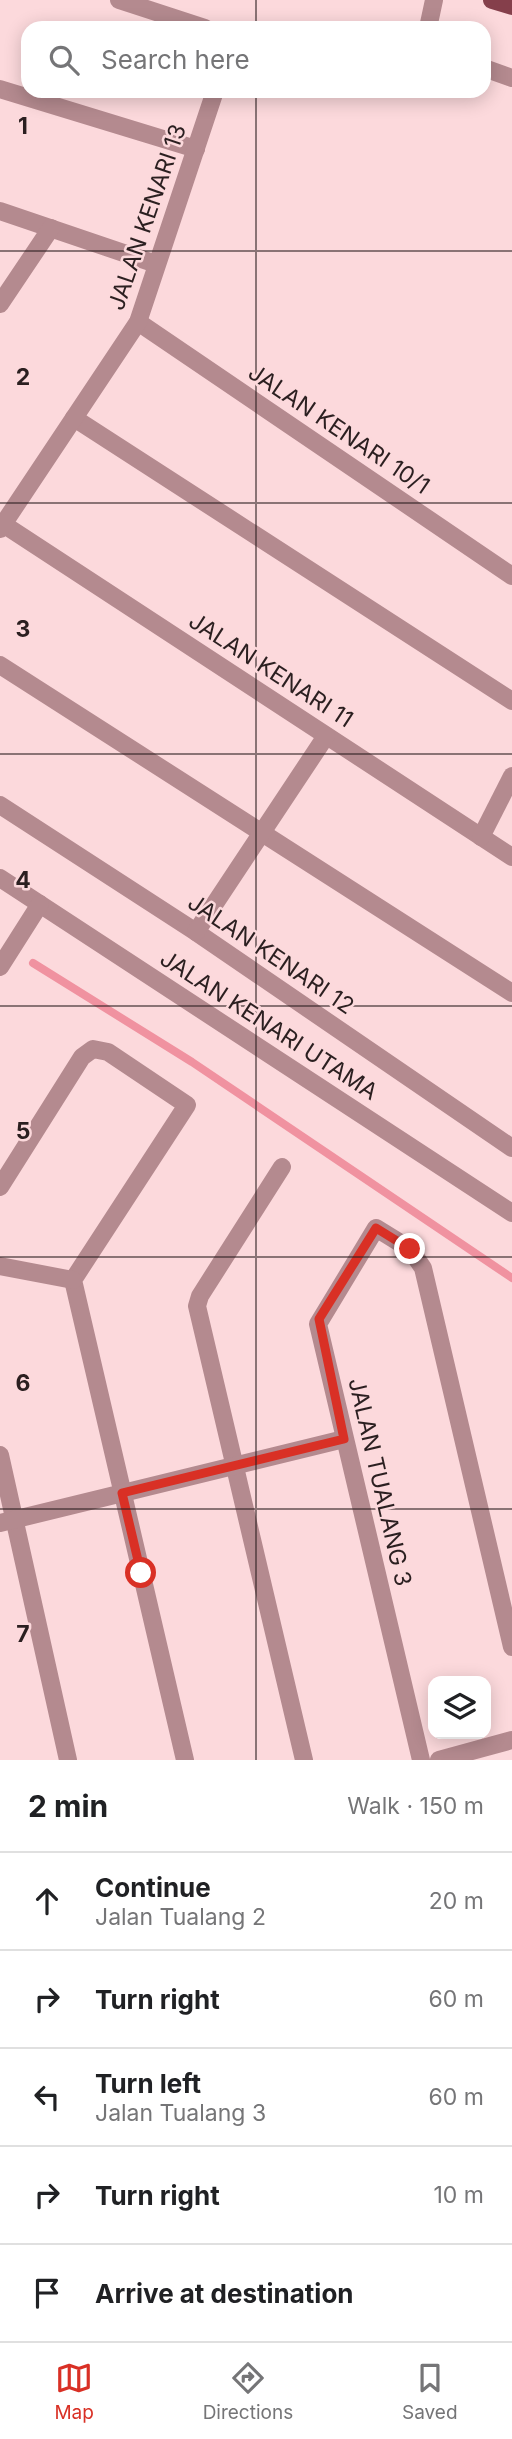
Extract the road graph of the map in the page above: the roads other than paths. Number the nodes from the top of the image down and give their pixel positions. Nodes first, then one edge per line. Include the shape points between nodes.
1 (118, 0) edge
2 (434, 0) edge
3 (492, 0) edge
4 (512, 6) edge
5 (183, 21) edge
6 (430, 21) edge
7 (491, 70) edge
8 (512, 78) edge
9 (0, 89) edge
10 (21, 95) edge
11 (29, 98) edge
12 (213, 98) edge
13 (196, 149) junction
14 (0, 211) edge
15 (51, 228) junction
16 (156, 264) junction
17 (0, 304) edge
18 (138, 322) junction
19 (74, 418) junction
20 (2, 526) edge
21 (512, 576) edge
22 (0, 665) edge
23 (512, 701) edge
24 (326, 736) junction
25 (512, 776) edge
26 (0, 805) edge
27 (262, 833) junction
28 (481, 837) junction
29 (512, 857) edge
30 (0, 878) edge
31 (40, 904) junction
32 (196, 932) junction
33 (0, 967) edge
34 (512, 993) edge
35 (512, 1148) edge
36 (282, 1167) dead end
37 (0, 1187) edge
38 (512, 1213) edge
39 (0, 1266) edge
40 (73, 1280) junction
41 (344, 1439) junction
42 (0, 1455) edge
43 (233, 1466) junction
44 (122, 1493) junction
45 (7, 1521) edge
46 (512, 1647) edge
47 (512, 1740) edge
48 (68, 1760) edge
49 (185, 1760) edge
50 (304, 1760) edge
51 (421, 1760) edge
52 (439, 1760) edge

1 - 5 street
2 - 6 street
3 - 4 main road
7 - 8 street
9 - 10 street
11 - 13 street
12 - 13 street, JALAN KENARI 13
13 - 16 street, JALAN KENARI 13
14 - 15 street
15 - 16 street
15 - 17 street
16 - 18 street, JALAN KENARI 13
18 - 19 street, JALAN KENARI 13
18 - 21 street, JALAN KENARI 10/1
19 - 20 street, JALAN KENARI 13
19 - 23 street
20 - 24 street, JALAN KENARI 11
22 - 27 street
24 - 27 street
24 - 28 street, JALAN KENARI 11
25 - 28 street
26 - 32 street, JALAN KENARI 12
27 - 32 street
27 - 34 street
28 - 29 street, JALAN KENARI 11
30 - 31 street, JALAN KENARI UTAMA
31 - 33 street
31 - 38 street, JALAN KENARI UTAMA
32 - 35 street, JALAN KENARI 12
36 - 43 street via 198,1301
37 - 40 street via 82,1057 93,1049 108,1052 187,1105
39 - 40 street
40 - 44 street
41 - 43 street
41 - 46 street, JALAN TUALANG 3 via 319,1319 376,1228 410,1249 423,1268
41 - 51 street, JALAN TUALANG 3
42 - 45 street
43 - 44 street
43 - 50 street
44 - 45 street
44 - 49 street
45 - 48 street
47 - 52 street

